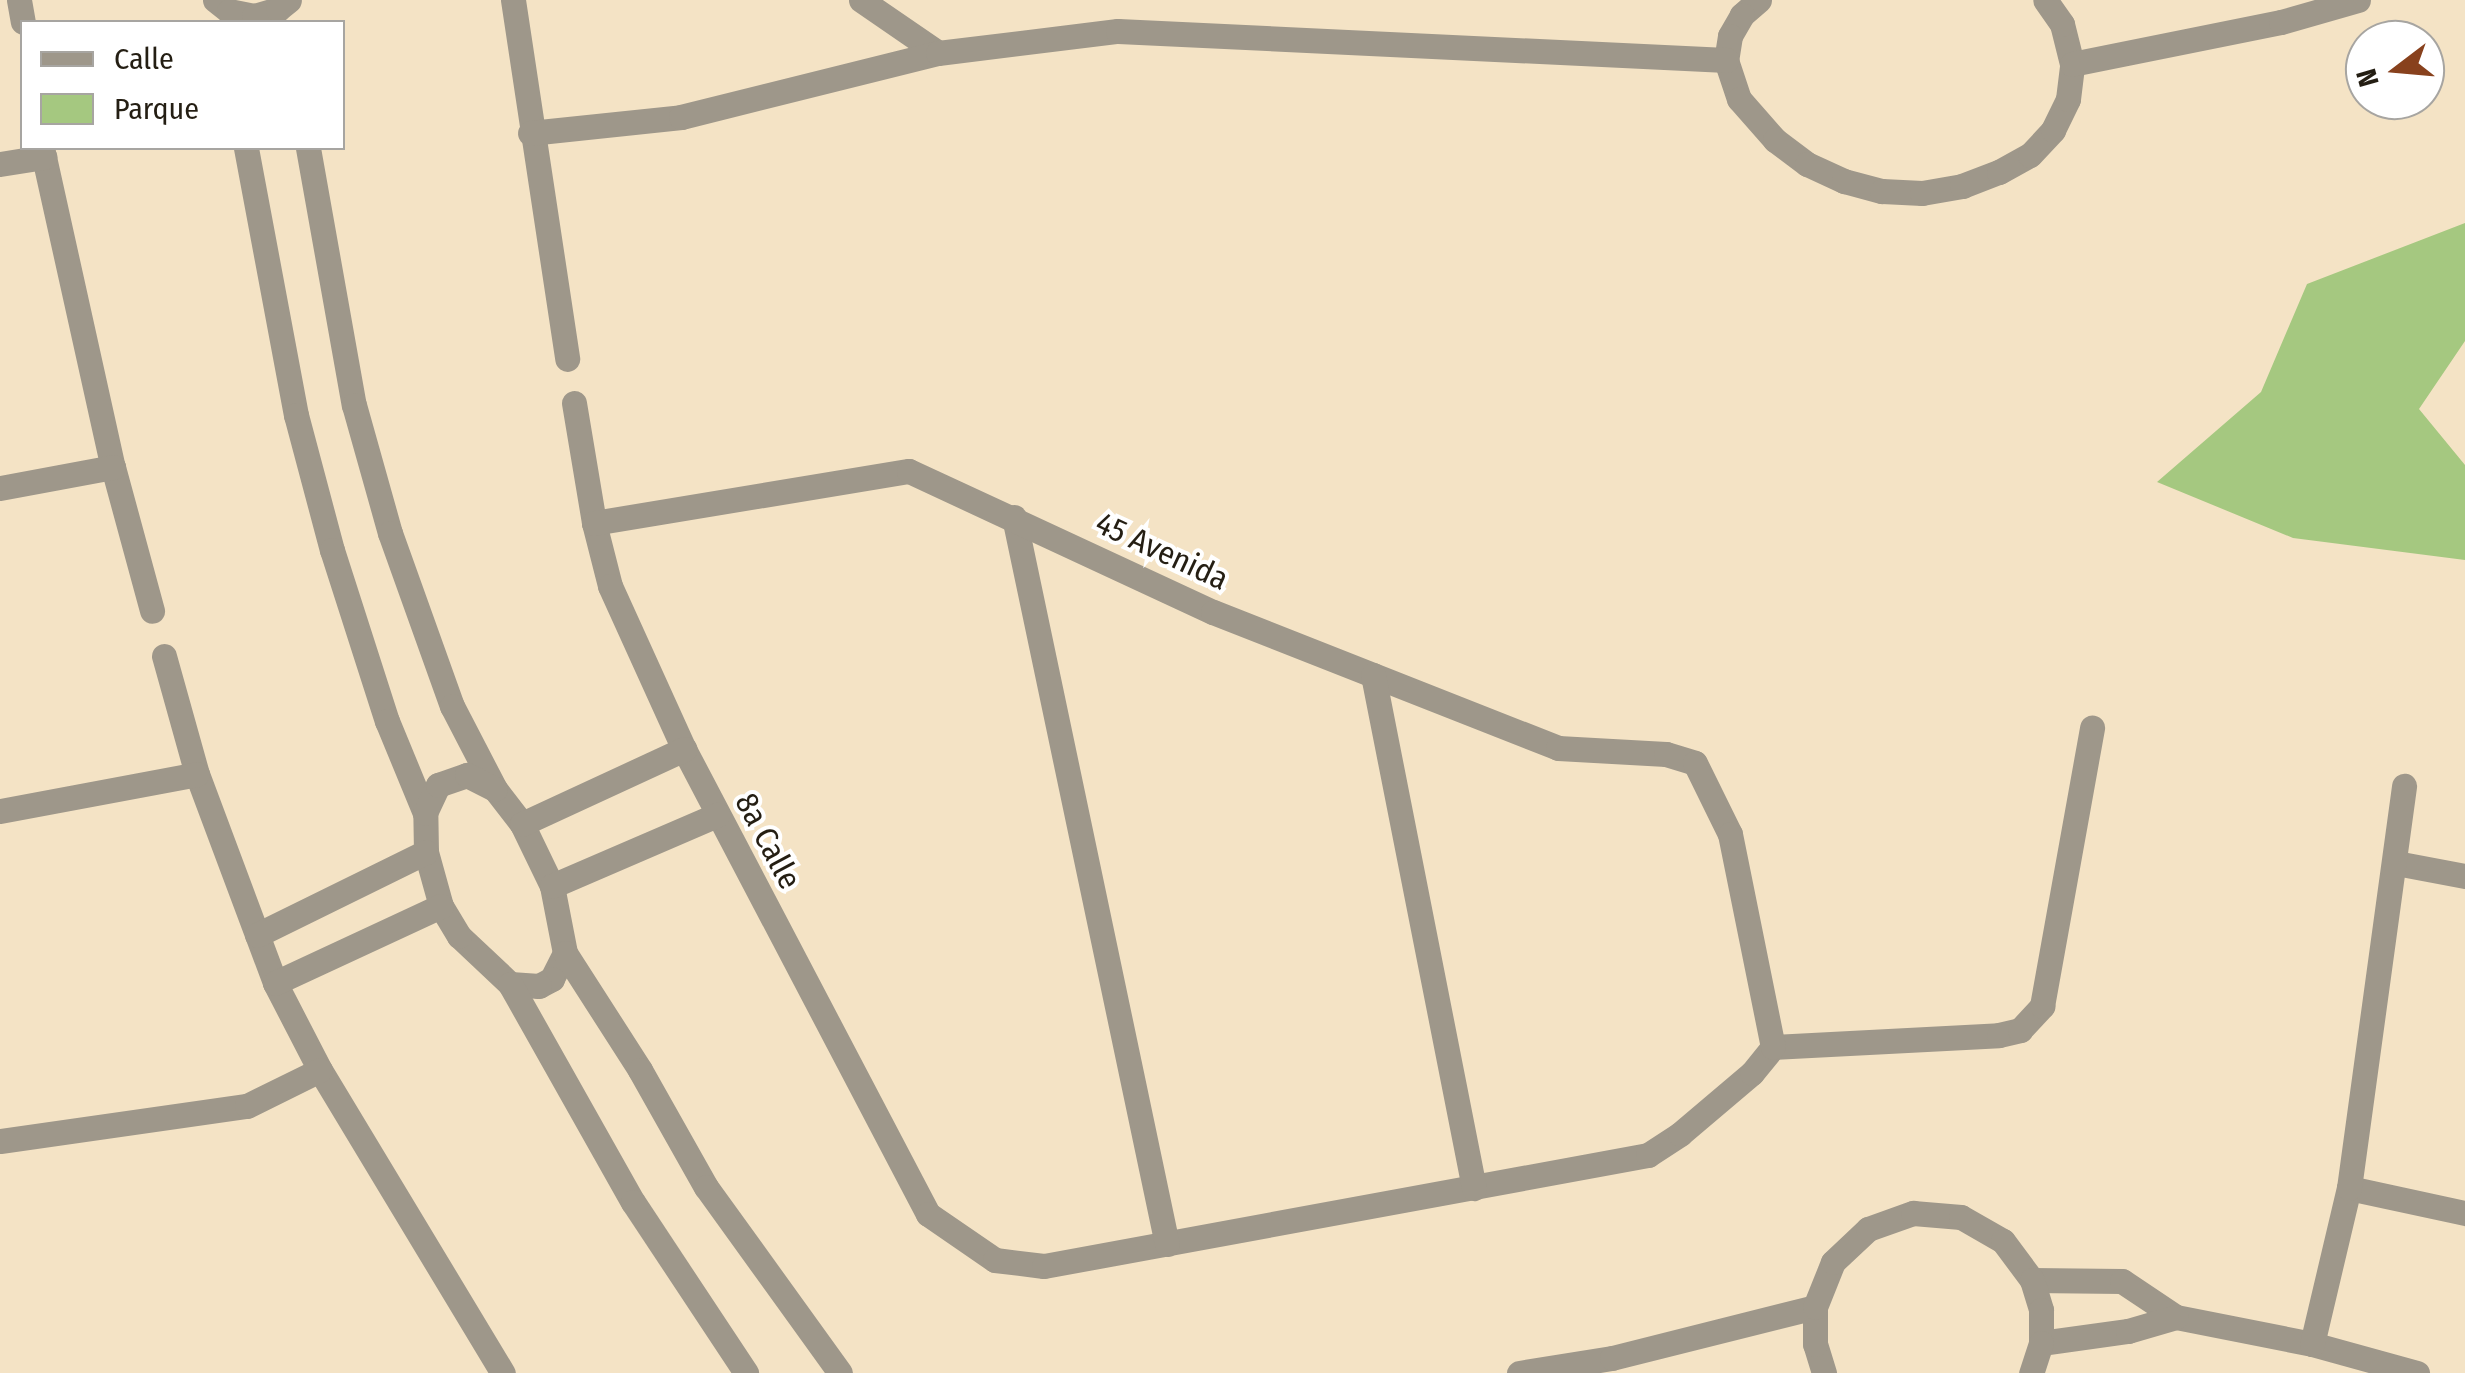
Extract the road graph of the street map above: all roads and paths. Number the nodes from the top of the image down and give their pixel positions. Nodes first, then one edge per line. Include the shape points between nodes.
1 (213, 0) edge
2 (289, 0) edge
3 (514, 0) edge
4 (861, 0) edge
5 (1759, 0) edge
6 (2045, 0) edge
7 (2358, 0) edge
8 (938, 53) junction
9 (1726, 60) junction
10 (2072, 64) junction
11 (530, 132) junction
12 (246, 150) edge
13 (308, 150) edge
14 (43, 152) edge
15 (0, 164) edge
16 (567, 359) dead end
17 (574, 404) dead end
18 (112, 466) junction
19 (0, 488) edge
20 (1014, 517) junction
21 (594, 523) junction
22 (152, 611) dead end
23 (164, 656) dead end
24 (1373, 675) junction
25 (2092, 728) dead end
26 (684, 749) junction
27 (196, 774) junction
28 (2404, 786) dead end
29 (496, 789) junction
30 (0, 810) edge
31 (426, 813) junction
32 (717, 815) junction
33 (522, 824) junction
34 (426, 852) junction
35 (2396, 863) junction
36 (2465, 876) edge
37 (552, 886) junction
38 (441, 906) junction
39 (257, 934) junction
40 (565, 953) junction
41 (275, 984) junction
42 (510, 984) junction
43 (1773, 1047) junction
44 (320, 1070) junction
45 (0, 1141) edge
46 (1474, 1188) junction
47 (2349, 1188) junction
48 (2465, 1213) edge
49 (1167, 1244) junction
50 (2032, 1280) junction
51 (1815, 1307) junction
52 (2176, 1317) junction
53 (2041, 1342) junction
54 (2312, 1344) junction
55 (503, 1373) edge
56 (746, 1373) edge
57 (840, 1373) edge
58 (1518, 1373) edge
59 (1824, 1373) edge
60 (2031, 1373) edge
61 (2417, 1373) edge

1 - 2 street via 254,16
3 - 11 street
4 - 8 street
5 - 9 street via 1730,36
6 - 10 street via 2062,24
7 - 10 street
8 - 9 street via 1118,31
8 - 11 street via 681,117
9 - 10 street via 1739,99 1807,164 1844,182 1922,193 1962,186 2030,156 2068,99
11 - 16 street
12 - 31 street via 296,415 332,550 386,721
13 - 29 street via 354,405 390,533 452,706
14 - 15 street
14 - 18 street
17 - 21 street, 8a Calle
18 - 19 street
18 - 22 street
20 - 21 street, 45 Avenida via 909,471
20 - 24 street, 45 Avenida via 1213,612
20 - 49 street
21 - 26 street, 8a Calle via 610,586
23 - 27 street
24 - 43 street, 45 Avenida via 1558,748 1666,754 1695,763 1730,834
24 - 46 street
25 - 43 street via 2042,1006 2029,1024 1999,1036
26 - 32 street, 8a Calle
26 - 33 street
27 - 30 street
27 - 39 street
28 - 35 street
29 - 31 street via 482,779 452,777 438,785
29 - 33 street
31 - 34 street
32 - 37 street
32 - 49 street, 8a Calle via 928,1214 995,1260 1044,1266
33 - 37 street
34 - 38 street
34 - 39 street
35 - 36 street
35 - 47 street
37 - 40 street
38 - 41 street
38 - 42 street via 459,936
39 - 41 street
40 - 42 street via 552,979 524,988
40 - 57 street via 706,1187
41 - 44 street
42 - 56 street via 633,1202
43 - 46 street via 1738,1086 1648,1155
44 - 45 street via 247,1106
44 - 55 street
46 - 49 street
47 - 48 street
47 - 54 street
50 - 51 street via 2003,1242 1961,1217 1913,1213 1868,1229 1833,1262
50 - 52 street via 2122,1280
50 - 53 street
51 - 58 street via 1612,1358
51 - 59 street via 1814,1344
52 - 53 street
52 - 54 street
53 - 60 street
54 - 61 street

